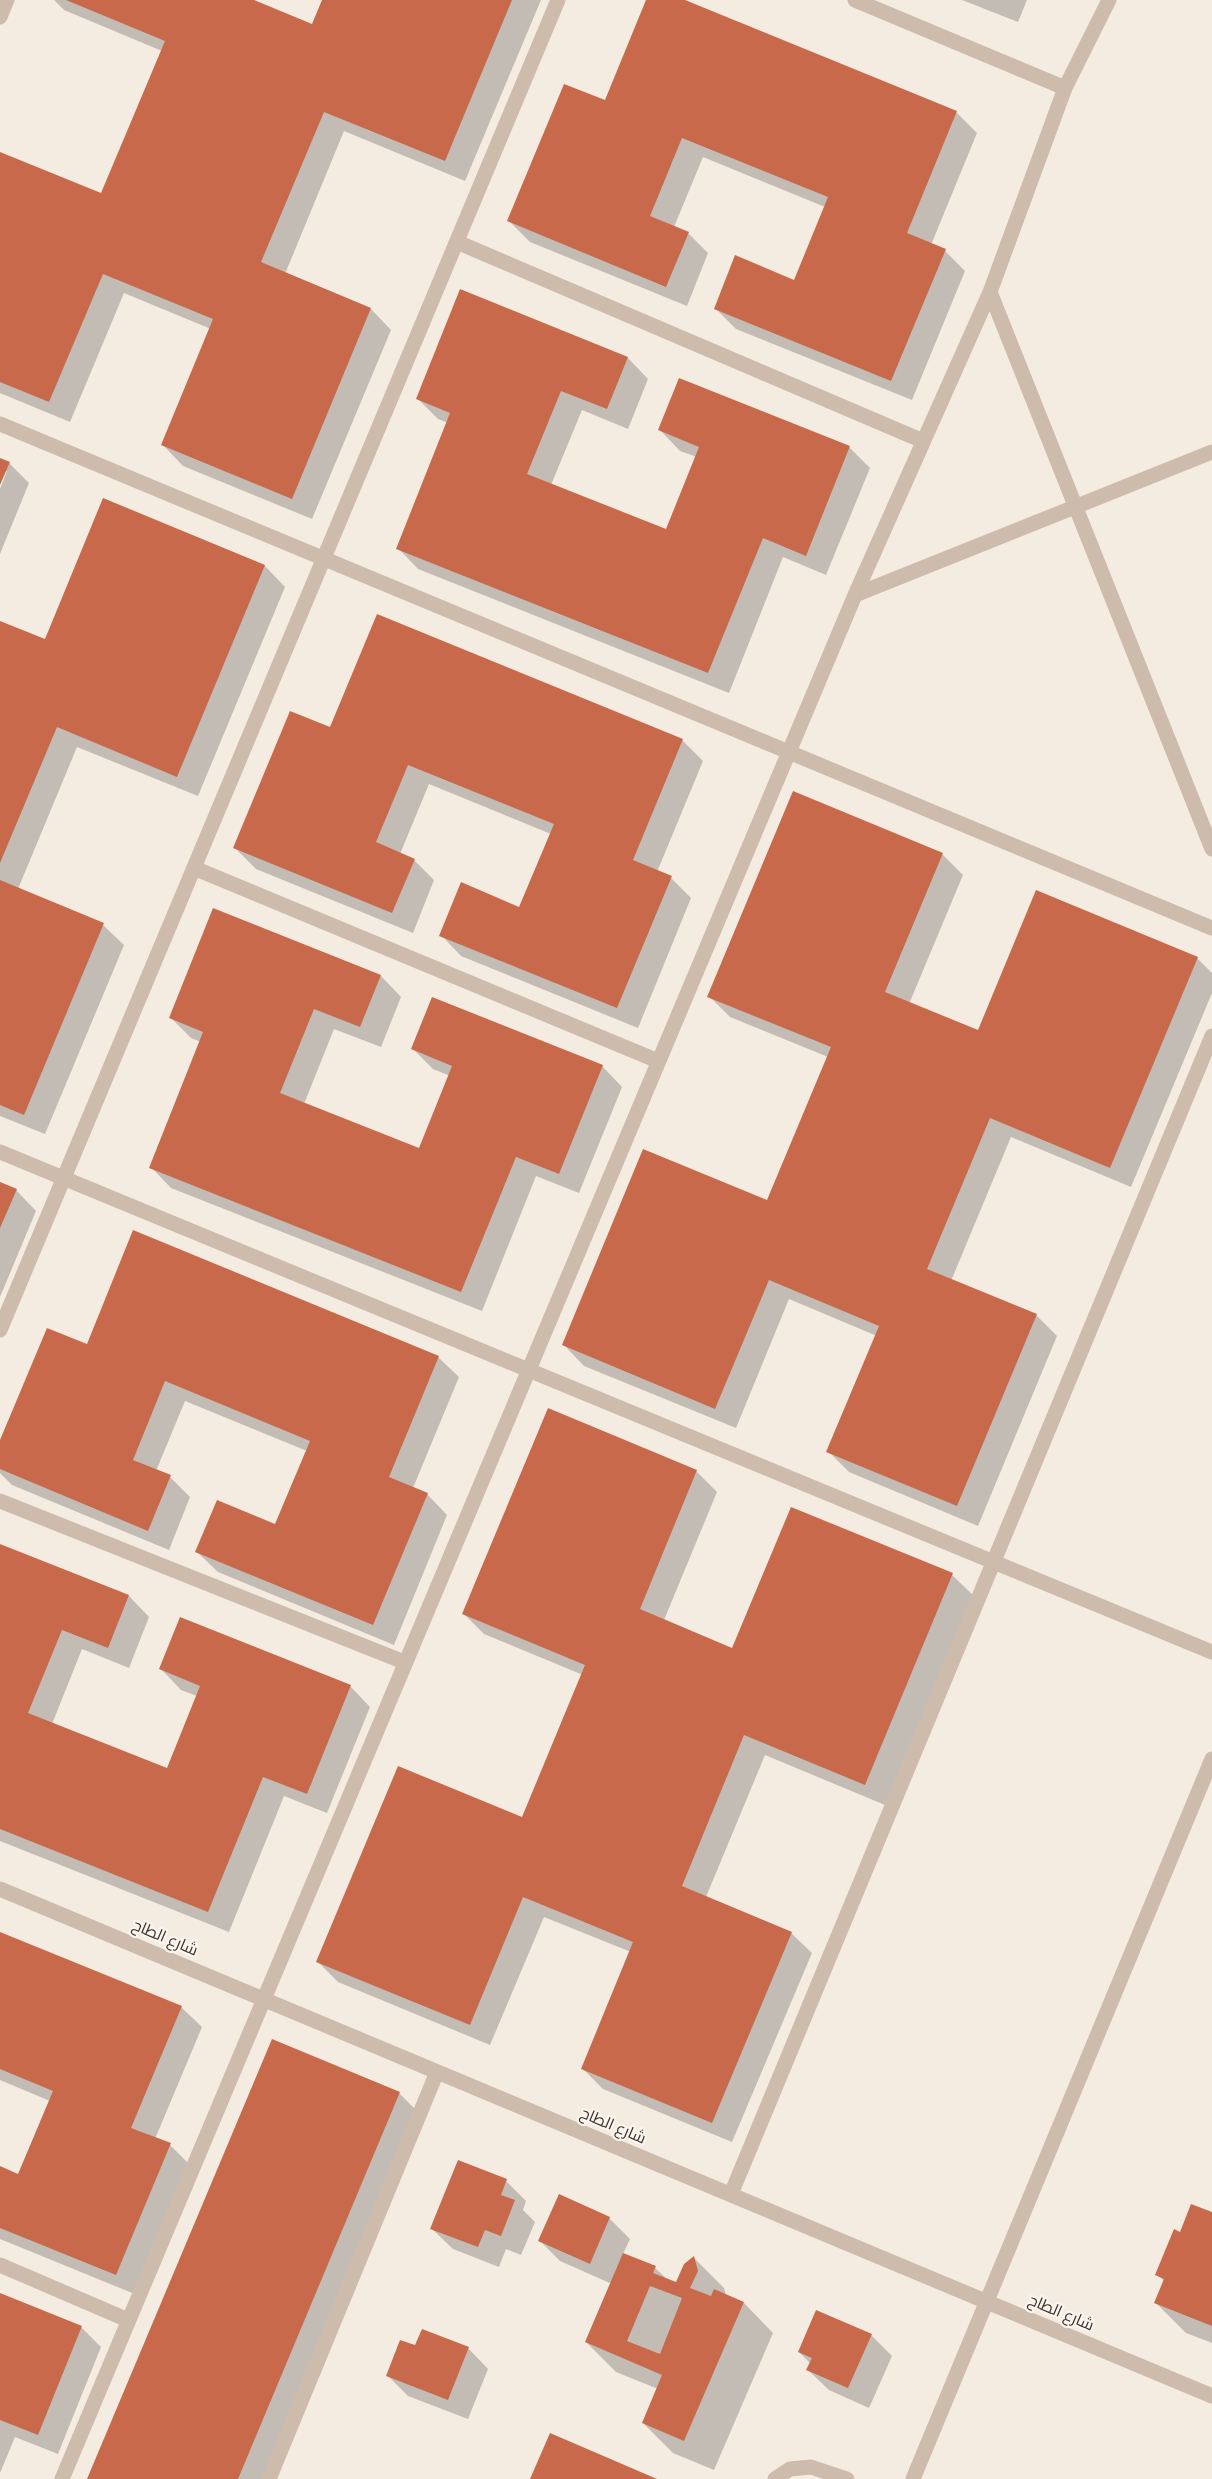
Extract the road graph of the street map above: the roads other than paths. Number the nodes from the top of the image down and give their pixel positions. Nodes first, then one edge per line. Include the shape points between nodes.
1 (7, 0) edge
2 (558, 0) edge
3 (855, 0) edge
4 (1109, 0) edge
5 (0, 17) edge
6 (1065, 88) junction
7 (457, 242) junction
8 (990, 291) junction
9 (0, 424) edge
10 (923, 441) junction
11 (1212, 452) edge
12 (1075, 507) junction
13 (324, 558) junction
14 (855, 595) junction
15 (788, 752) junction
16 (1212, 849) edge
17 (194, 868) junction
18 (1212, 928) edge
19 (1212, 1036) edge
20 (658, 1061) junction
21 (0, 1152) edge
22 (64, 1179) junction
23 (0, 1330) edge
24 (527, 1370) junction
25 (0, 1500) edge
26 (993, 1562) junction
27 (1212, 1652) edge
28 (404, 1662) junction
29 (1212, 1759) edge
30 (0, 1889) edge
31 (262, 1998) junction
32 (436, 2072) junction
33 (730, 2194) junction
34 (0, 2265) edge
35 (987, 2302) junction
36 (128, 2320) junction
37 (1212, 2396) edge
38 (62, 2479) edge
39 (269, 2479) edge
40 (775, 2479) edge
41 (847, 2479) edge
42 (913, 2479) edge

1 - 5 street
2 - 7 street
3 - 6 street
4 - 6 street
6 - 8 street
7 - 10 street
7 - 13 street
8 - 10 street
8 - 12 street
9 - 13 street
10 - 14 street
11 - 12 street
12 - 14 street
12 - 16 street
13 - 15 street
13 - 17 street
14 - 15 street
15 - 18 street
15 - 20 street
17 - 20 street
17 - 22 street
19 - 26 street
20 - 24 street
21 - 22 street
22 - 23 street
22 - 24 street
24 - 26 street
24 - 28 street
25 - 28 street
26 - 27 street
26 - 33 street
28 - 31 street
29 - 35 street
30 - 31 street, شارع الطاح
31 - 32 street, شارع الطاح
31 - 36 street
32 - 33 street, شارع الطاح
32 - 39 street
33 - 35 street, شارع الطاح
34 - 36 street
35 - 37 street, شارع الطاح
35 - 42 street
36 - 38 street
40 - 41 street via 790,2469 812,2467

